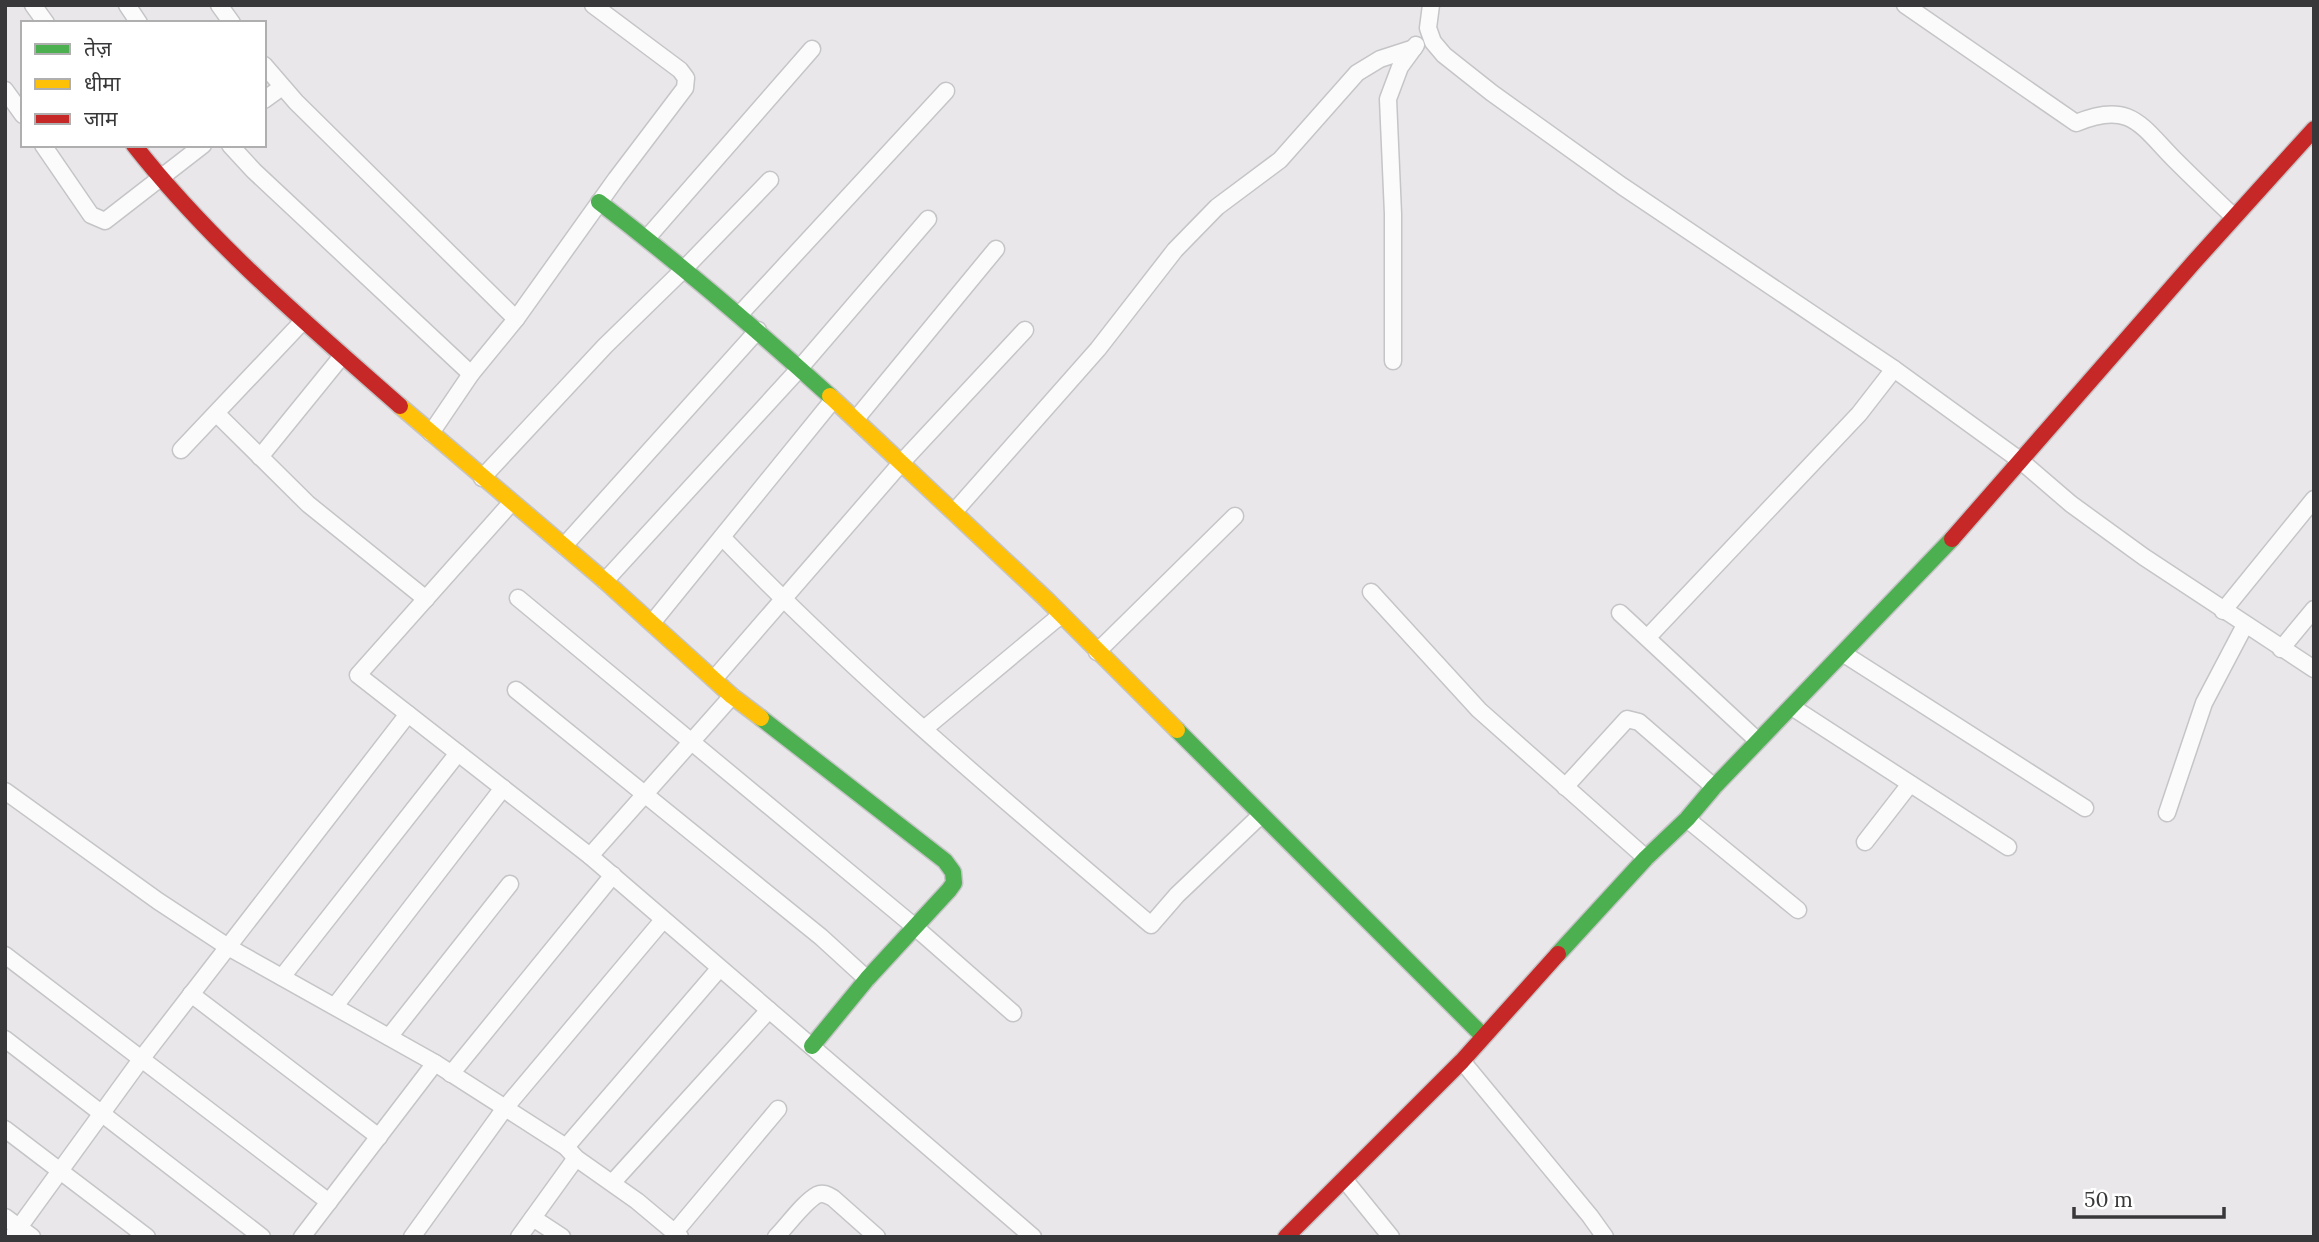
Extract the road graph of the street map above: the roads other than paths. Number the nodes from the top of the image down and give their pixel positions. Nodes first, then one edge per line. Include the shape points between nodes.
1 (33, 5) edge
2 (127, 5) edge
3 (219, 5) edge
4 (593, 5) edge
5 (1431, 5) edge
6 (1905, 5) edge
7 (45, 21) edge
8 (138, 21) edge
9 (231, 21) edge
10 (1428, 27) junction
11 (1414, 48) junction
12 (812, 49) dead end
13 (266, 67) edge
14 (282, 87) junction
15 (5, 90) edge
16 (946, 91) dead end
17 (266, 99) edge
18 (21, 112) edge
19 (2314, 129) edge
20 (44, 147) edge
21 (136, 147) edge
22 (201, 147) edge
23 (232, 147) edge
24 (160, 179) junction
25 (770, 180) dead end
26 (599, 202) junction
27 (2234, 217) junction
28 (928, 219) dead end
29 (648, 238) junction
30 (996, 249) dead end
31 (685, 268) junction
32 (740, 314) junction
33 (516, 319) junction
34 (303, 321) junction
35 (1025, 330) dead end
36 (758, 331) junction
37 (342, 356) junction
38 (1393, 361) dead end
39 (799, 369) junction
40 (1894, 369) junction
41 (471, 374) junction
42 (833, 400) junction
43 (217, 414) junction
44 (856, 419) junction
45 (431, 433) junction
46 (181, 450) dead end
47 (260, 457) junction
48 (2021, 461) junction
49 (902, 462) junction
50 (482, 478) junction
51 (2314, 499) edge
52 (511, 503) junction
53 (954, 512) junction
54 (1235, 516) dead end
55 (722, 537) junction
56 (564, 546) junction
57 (605, 581) junction
58 (1371, 592) dead end
59 (518, 598) dead end
60 (426, 599) junction
61 (783, 600) junction
62 (2314, 609) edge
63 (2223, 611) junction
64 (1620, 613) dead end
65 (1060, 615) junction
66 (652, 623) junction
67 (2245, 625) junction
68 (1648, 637) junction
69 (2281, 649) junction
70 (1097, 652) junction
71 (1844, 654) junction
72 (2314, 669) edge
73 (714, 679) junction
74 (516, 690) dead end
75 (732, 696) junction
76 (1793, 707) junction
77 (408, 714) junction
78 (924, 729) junction
79 (692, 741) junction
80 (1758, 741) junction
81 (457, 753) junction
82 (1910, 784) junction
83 (1565, 787) junction
84 (1714, 787) junction
85 (503, 788) junction
86 (5, 791) edge
87 (645, 796) junction
88 (2085, 808) dead end
89 (2167, 813) dead end
90 (1261, 815) junction
91 (1687, 819) junction
92 (1864, 842) dead end
93 (2008, 847) dead end
94 (590, 856) junction
95 (1646, 858) junction
96 (612, 876) junction
97 (510, 884) dead end
98 (1798, 910) dead end
99 (663, 920) junction
100 (915, 927) junction
101 (228, 947) junction
102 (5, 955) edge
103 (719, 969) junction
104 (282, 977) junction
105 (867, 979) junction
106 (191, 994) junction
107 (335, 1006) junction
108 (769, 1010) junction
109 (1013, 1013) dead end
110 (1483, 1036) junction
111 (389, 1037) junction
112 (5, 1039) edge
113 (811, 1046) junction
114 (142, 1058) junction
115 (1462, 1061) junction
116 (435, 1063) junction
117 (451, 1073) junction
118 (505, 1108) junction
119 (778, 1109) dead end
120 (102, 1112) junction
121 (5, 1129) edge
122 (379, 1136) junction
123 (571, 1153) junction
124 (60, 1172) junction
125 (1344, 1179) junction
126 (612, 1182) junction
127 (329, 1202) junction
128 (5, 1217) edge
129 (533, 1218) junction
130 (866, 1233) edge
131 (21, 1234) edge
132 (678, 1234) edge
133 (1292, 1234) edge
134 (147, 1237) edge
135 (262, 1237) edge
136 (302, 1237) edge
137 (412, 1237) edge
138 (519, 1237) edge
139 (562, 1237) edge
140 (776, 1237) edge
141 (1033, 1237) edge
142 (1391, 1237) edge
143 (1605, 1237) edge

1 - 7 street
2 - 8 street
3 - 9 street
4 - 26 street via 686,78 679,98
5 - 10 street
6 - 27 street via 2077,123 2098,114 2120,115 2143,126
10 - 11 street
10 - 40 street via 1444,55 1492,93
11 - 38 street via 1396,75 1388,99
11 - 53 street via 1380,59 1357,73 1280,160 1209,216 1175,250 1098,349
12 - 29 street
13 - 14 street
14 - 17 street
14 - 33 street
15 - 18 street
16 - 32 street
19 - 27 street
20 - 24 street via 91,215 105,221
21 - 24 street
22 - 24 street
23 - 41 street
24 - 34 street
25 - 31 street
26 - 29 street
26 - 33 street
27 - 48 street
28 - 39 street
29 - 31 street
30 - 44 street
31 - 32 street
31 - 50 street
32 - 36 street
33 - 41 street
34 - 37 street
34 - 43 street
35 - 49 street
36 - 39 street
36 - 56 street
37 - 45 street
37 - 47 street
39 - 42 street
39 - 57 street
40 - 48 street
40 - 68 street via 1840,435
41 - 45 street
42 - 44 street
42 - 55 street
43 - 46 street
43 - 47 street
44 - 49 street
45 - 50 street
47 - 60 street via 308,504
48 - 63 street via 2071,505
48 - 71 street
49 - 53 street
49 - 61 street
50 - 52 street
51 - 63 street
52 - 56 street
52 - 60 street
53 - 65 street
54 - 70 street
55 - 61 street
55 - 66 street
56 - 57 street
57 - 66 street
58 - 83 street via 1479,710
59 - 79 street
60 - 77 street via 358,675
61 - 73 street
61 - 78 street
62 - 69 street
63 - 67 street
64 - 68 street
65 - 70 street
65 - 78 street
66 - 73 street
67 - 69 street
67 - 89 street via 2204,704
68 - 80 street
69 - 72 street
70 - 90 street
71 - 76 street
71 - 88 street
73 - 75 street
74 - 87 street
75 - 79 street
75 - 100 street via 953,872 954,883
76 - 80 street
76 - 82 street
77 - 81 street
77 - 101 street
78 - 90 street via 1152,925
79 - 87 street
79 - 100 street
80 - 84 street
81 - 85 street
81 - 104 street
82 - 92 street
82 - 93 street
83 - 84 street via 1627,719 1639,722
83 - 95 street
84 - 91 street
85 - 94 street
85 - 107 street
86 - 101 street
87 - 94 street
87 - 105 street
90 - 110 street
91 - 95 street
91 - 98 street
94 - 96 street
95 - 110 street
96 - 99 street
96 - 117 street
97 - 111 street
99 - 103 street
99 - 118 street
100 - 105 street
100 - 109 street
101 - 104 street
101 - 106 street
102 - 114 street
103 - 108 street
103 - 123 street
104 - 107 street
105 - 113 street
106 - 114 street
106 - 122 street
107 - 111 street
108 - 113 street
108 - 126 street
110 - 115 street
111 - 116 street
112 - 120 street
113 - 141 street
114 - 120 street
114 - 127 street
115 - 125 street
115 - 143 street
116 - 117 street
116 - 122 street
117 - 118 street
118 - 123 street
118 - 137 street
119 - 132 street
120 - 124 street
120 - 135 street
121 - 124 street
122 - 127 street
123 - 126 street
123 - 129 street
124 - 131 street
124 - 134 street
125 - 133 street
125 - 142 street
126 - 132 street
127 - 136 street
128 - 131 street
129 - 138 street
129 - 139 street
130 - 140 street via 824,1193 810,1201

